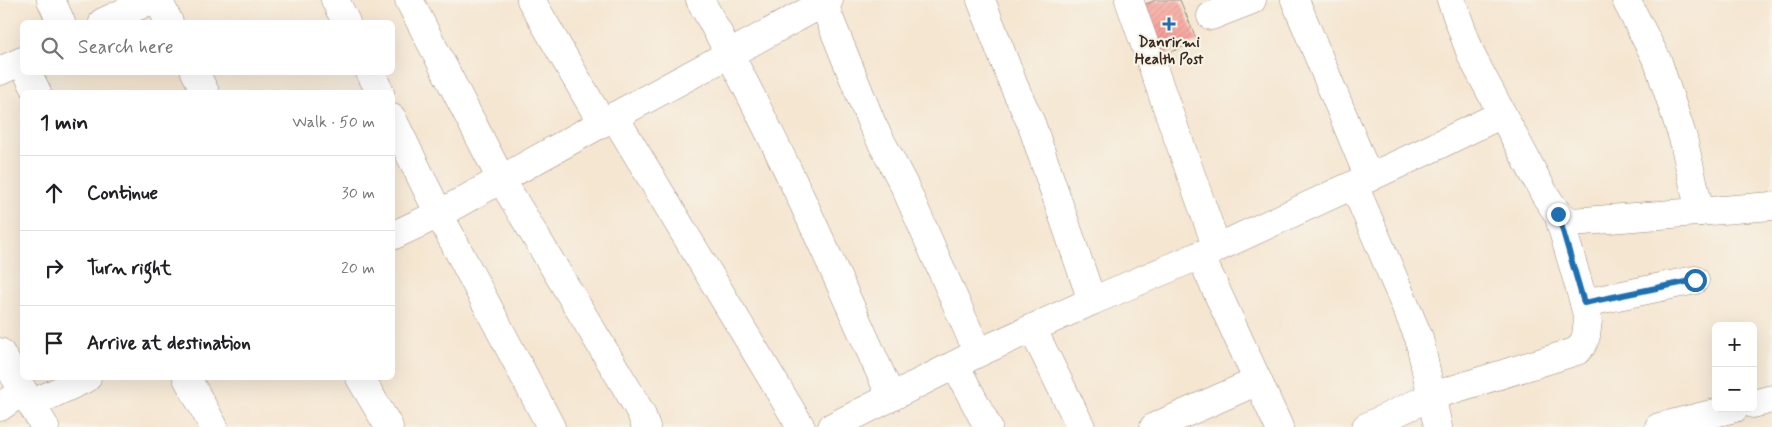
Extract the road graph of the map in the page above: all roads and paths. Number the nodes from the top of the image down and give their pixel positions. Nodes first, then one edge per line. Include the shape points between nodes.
1 (51, 0) edge
2 (151, 0) edge
3 (158, 0) edge
4 (335, 0) edge
5 (409, 0) edge
6 (531, 0) edge
7 (700, 0) edge
8 (981, 0) edge
9 (1129, 0) edge
10 (1252, 0) edge
11 (1295, 0) edge
12 (1451, 0) edge
13 (1626, 0) edge
14 (825, 1) edge
15 (1211, 16) dead end
16 (61, 20) edge
17 (107, 20) edge
18 (168, 20) edge
19 (345, 20) edge
20 (730, 54) junction
21 (25, 75) edge
22 (196, 75) edge
23 (372, 75) edge
24 (36, 90) edge
25 (204, 90) edge
26 (379, 90) edge
27 (1502, 114) junction
28 (608, 120) junction
29 (395, 124) edge
30 (501, 179) junction
31 (1362, 181) junction
32 (1772, 206) edge
33 (1700, 212) junction
34 (439, 214) junction
35 (1558, 214) junction
36 (395, 235) edge
37 (1208, 251) junction
38 (1695, 280) dead end
39 (1092, 301) junction
40 (1584, 303) junction
41 (1032, 328) junction
42 (0, 352) edge
43 (967, 359) junction
44 (81, 380) edge
45 (187, 380) edge
46 (361, 380) edge
47 (1258, 381) junction
48 (1432, 396) junction
49 (891, 397) junction
50 (27, 398) junction
51 (1772, 399) edge
52 (1757, 403) edge
53 (0, 407) edge
54 (1719, 412) edge
55 (45, 427) edge
56 (214, 427) edge
57 (389, 427) edge
58 (551, 427) edge
59 (646, 427) edge
60 (801, 427) edge
61 (832, 427) edge
62 (988, 427) edge
63 (1081, 427) edge
64 (1154, 427) edge
65 (1279, 427) edge
66 (1366, 427) edge
67 (1438, 427) edge
68 (1659, 427) edge

1 - 16 street
2 - 17 street
3 - 18 street
4 - 19 street
5 - 30 street
6 - 28 street
7 - 20 street
8 - 39 street via 1031,123
9 - 37 street
10 - 15 street
11 - 31 street
12 - 27 street via 1472,57
13 - 33 street via 1658,62 1690,160
14 - 20 street
14 - 43 street via 872,124 905,186
20 - 28 street
20 - 49 street via 816,228
21 - 24 street
22 - 25 street
23 - 26 street
27 - 31 street
27 - 35 street
28 - 30 street
28 - 60 street
29 - 34 street
30 - 34 street
30 - 59 street via 641,413
31 - 37 street
31 - 48 street via 1419,338
32 - 33 street
33 - 35 street via 1572,222
34 - 36 street
34 - 58 street
35 - 40 street
37 - 39 street
37 - 47 street
38 - 40 street
39 - 41 street
40 - 48 street via 1588,320 1586,336 1577,351
41 - 43 street
41 - 63 street
42 - 50 street
43 - 49 street
43 - 62 street
44 - 50 street
45 - 56 street
46 - 57 street
47 - 64 street
47 - 65 street
48 - 66 street
48 - 67 street
49 - 61 street
50 - 53 street
50 - 55 street
51 - 52 street
54 - 68 street

